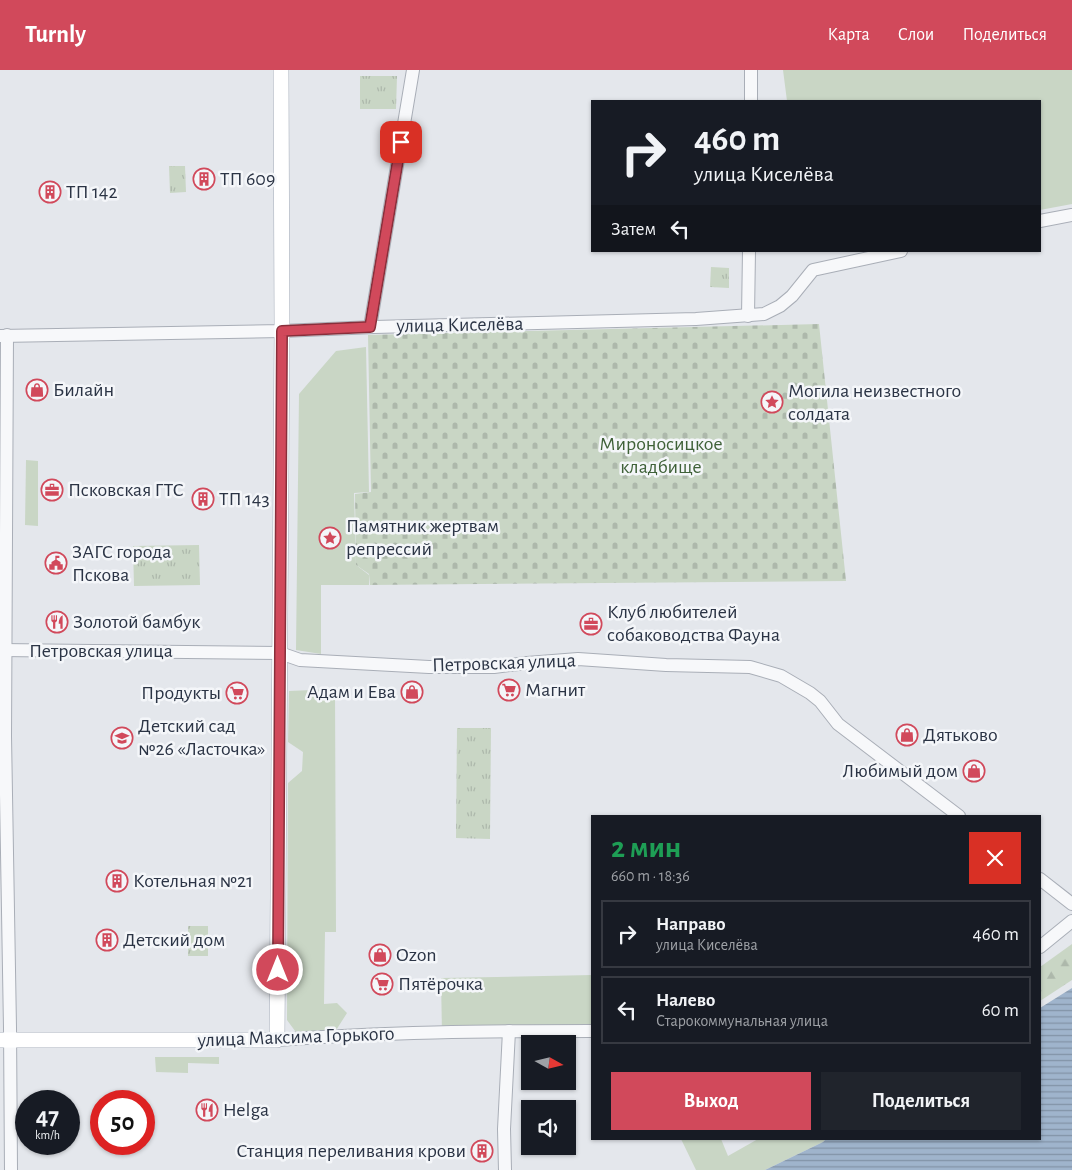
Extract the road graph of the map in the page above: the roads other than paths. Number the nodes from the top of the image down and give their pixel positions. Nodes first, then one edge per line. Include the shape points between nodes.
1 (281, 70) edge
2 (413, 70) edge
3 (751, 70) edge
4 (751, 100) edge
5 (1072, 215) edge
6 (1041, 221) edge
7 (749, 252) edge
8 (896, 252) edge
9 (748, 316) junction
10 (370, 327) junction
11 (282, 331) junction
12 (3, 336) edge
13 (3, 467) edge
14 (3, 650) edge
15 (280, 653) junction
16 (958, 815) edge
17 (1041, 880) edge
18 (1072, 904) edge
19 (1072, 921) edge
20 (1041, 947) edge
21 (591, 1030) edge
22 (509, 1031) junction
23 (5, 1040) edge
24 (277, 1040) junction
25 (11, 1170) edge
26 (505, 1170) edge

1 - 11 main road
2 - 10 street
3 - 4 street
5 - 6 street
7 - 9 street
8 - 9 street, улица Киселёва via 813,270 780,306 764,314
9 - 10 street, улица Киселёва
10 - 11 street, улица Киселёва
11 - 12 street, улица Киселёва
11 - 15 main road
12 - 13 street
13 - 14 street
14 - 15 street, Петровская улица
14 - 23 street
15 - 16 street, Петровская улица via 300,660 494,668 578,659 750,666 781,676 810,693 838,724
15 - 24 main road
17 - 18 street
19 - 20 street
21 - 22 street, улица Максима Горького
22 - 24 street, улица Максима Горького
22 - 26 street
23 - 24 main road, улица Максима Горького
23 - 25 street

